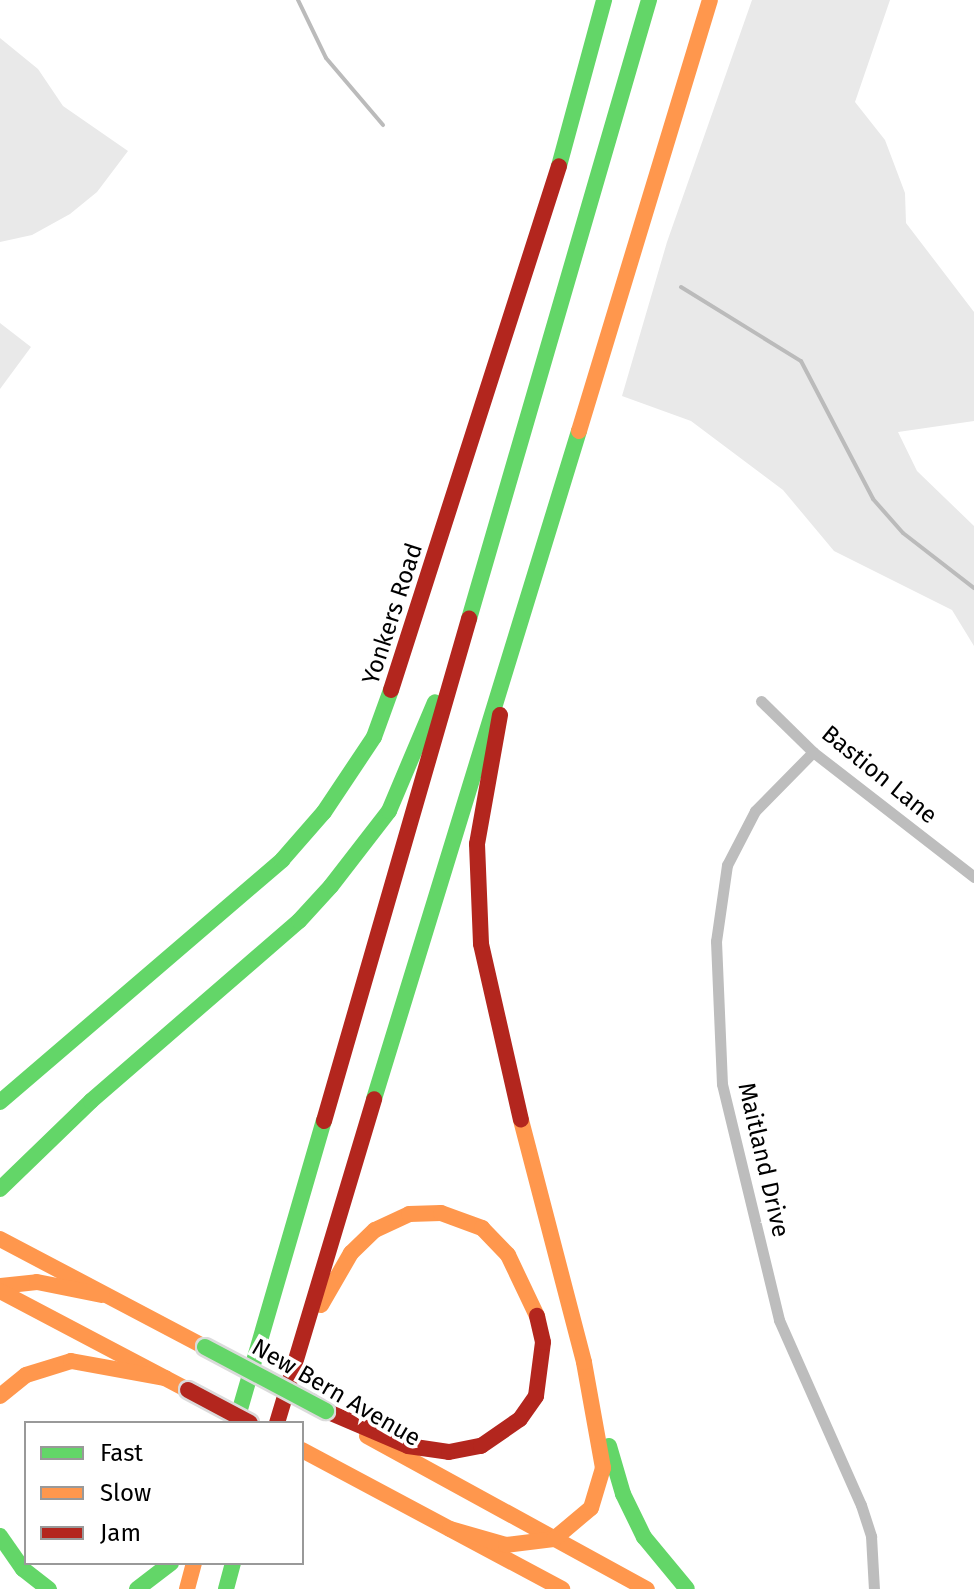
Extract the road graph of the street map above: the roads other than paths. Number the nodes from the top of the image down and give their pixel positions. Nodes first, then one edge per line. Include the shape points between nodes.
1 (604, 0) edge
2 (649, 0) edge
3 (710, 0) edge
4 (462, 631) junction
5 (504, 665) junction
6 (761, 701) dead end
7 (813, 752) junction
8 (974, 877) edge
9 (0, 1102) edge
10 (0, 1189) edge
11 (0, 1239) edge
12 (0, 1288) edge
13 (102, 1295) junction
14 (297, 1352) junction
15 (584, 1362) junction
16 (165, 1378) junction
17 (0, 1396) edge
18 (326, 1411) junction
19 (237, 1421) edge
20 (246, 1421) edge
21 (278, 1421) edge
22 (308, 1453) edge
23 (450, 1529) junction
24 (0, 1536) edge
25 (554, 1539) junction
26 (168, 1565) edge
27 (193, 1565) edge
28 (232, 1565) edge
29 (49, 1589) edge
30 (137, 1589) edge
31 (187, 1589) edge
32 (226, 1589) edge
33 (562, 1589) edge
34 (647, 1589) edge
35 (687, 1589) edge
36 (874, 1589) edge

1 - 9 main road, Yonkers Road via 574,117 428,586 374,737 324,812 282,860
2 - 4 main road
3 - 5 main road
4 - 10 main road via 400,789 362,850 299,921 61,1128
4 - 19 main road via 430,768
5 - 14 main road
5 - 15 main road via 477,844 481,944 502,1046
6 - 7 street, Bastion Lane
7 - 8 street, Bastion Lane
7 - 36 street, Maitland Drive via 743,828 724,875 716,941 722,1084 779,1320 861,1505 875,1563
11 - 13 main road, New Bern Avenue
12 - 13 main road via 37,1282
12 - 16 main road
13 - 18 main road, New Bern Avenue, bridge
14 - 18 main road via 351,1253 396,1218 441,1213 470,1221 496,1240 523,1277 540,1323 544,1363 536,1396 498,1437 465,1450 436,1451 387,1439
14 - 21 main road
15 - 25 main road via 602,1454 601,1484 583,1518
15 - 35 main road via 628,1504 661,1563
16 - 17 main road via 71,1361 26,1375
16 - 20 main road, bridge
18 - 25 main road, New Bern Avenue via 422,1470
22 - 23 main road
23 - 25 main road via 506,1545
23 - 33 main road
24 - 29 main road via 23,1569
25 - 34 main road, New Bern Avenue
26 - 30 main road
27 - 31 main road
28 - 32 main road

